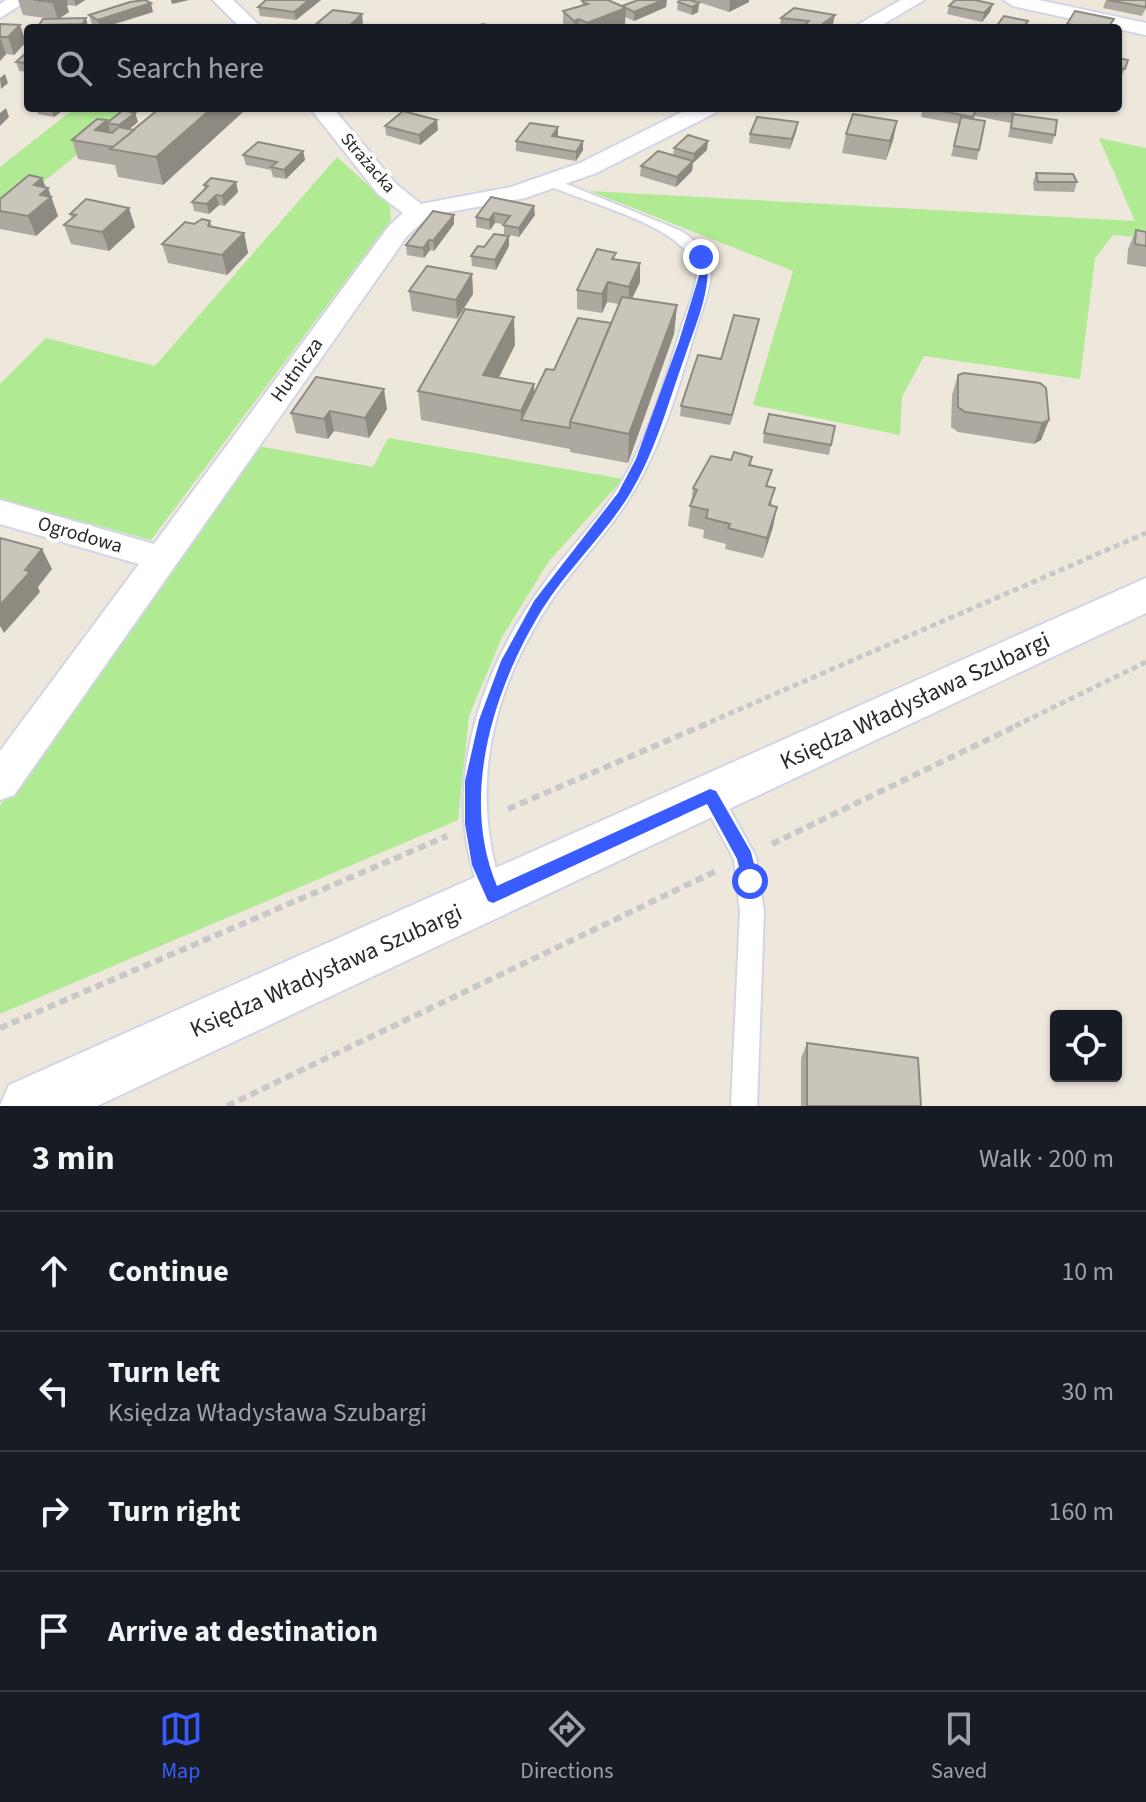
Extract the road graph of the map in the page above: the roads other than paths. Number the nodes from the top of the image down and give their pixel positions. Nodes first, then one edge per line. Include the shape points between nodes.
1 (19, 0) edge
2 (222, 0) edge
3 (915, 0) edge
4 (1013, 0) edge
5 (1044, 3) edge
6 (0, 12) edge
7 (248, 24) edge
8 (870, 24) edge
9 (1146, 29) edge
10 (324, 112) edge
11 (699, 112) edge
12 (552, 182) junction
13 (418, 213) junction
14 (0, 512) edge
15 (160, 558) junction
16 (1146, 594) edge
17 (0, 783) edge
18 (710, 795) junction
19 (493, 896) junction
20 (30, 1106) edge
21 (744, 1106) edge

1 - 6 street
2 - 7 street
3 - 8 street
4 - 5 street
5 - 9 street
10 - 13 street, Strażacka via 387,189
11 - 12 street
12 - 13 street
12 - 19 lane via 662,226 691,245 705,273 642,459 622,495 539,604 508,661 486,720 473,781 473,824 480,865
13 - 15 street, Hutnicza via 398,231
14 - 15 street, Ogrodowa
15 - 17 street, Hutnicza
16 - 18 street, Księdza Władysława Szubargi
18 - 19 street, Księdza Władysława Szubargi
18 - 21 lane via 745,857 752,912
19 - 20 street, Księdza Władysława Szubargi

